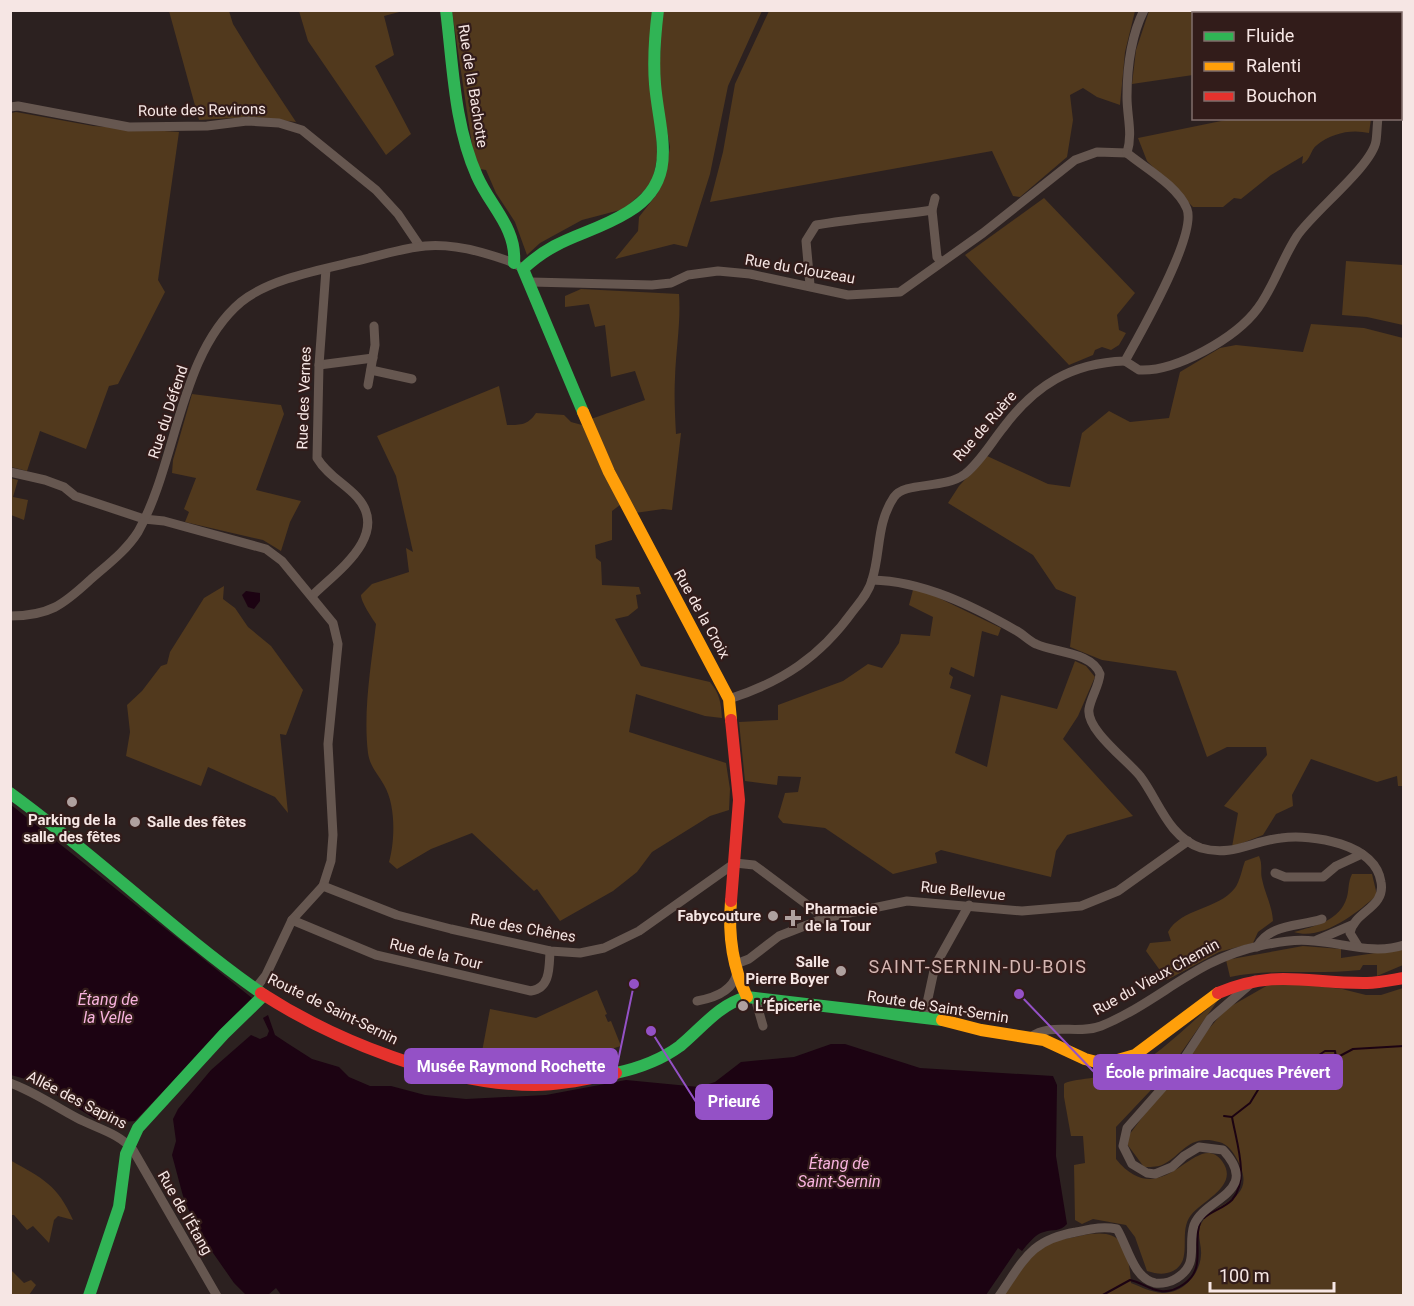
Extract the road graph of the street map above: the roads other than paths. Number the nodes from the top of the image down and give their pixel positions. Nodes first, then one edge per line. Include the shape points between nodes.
1 (446, 10) edge
2 (658, 10) edge
3 (1144, 10) edge
4 (10, 107) edge
5 (1377, 120) edge
6 (1127, 153) junction
7 (935, 198) dead end
8 (932, 210) junction
9 (419, 245) junction
10 (941, 262) junction
11 (519, 266) junction
12 (326, 269) junction
13 (531, 282) junction
14 (810, 285) junction
15 (374, 326) dead end
16 (373, 358) junction
17 (1125, 361) junction
18 (319, 365) junction
19 (371, 370) junction
20 (412, 379) dead end
21 (368, 385) dead end
22 (10, 472) edge
23 (144, 519) junction
24 (872, 580) junction
25 (313, 595) junction
26 (10, 616) edge
27 (729, 699) junction
28 (10, 794) edge
29 (1188, 841) junction
30 (1362, 854) junction
31 (735, 862) junction
32 (1275, 873) dead end
33 (322, 886) junction
34 (969, 905) junction
35 (825, 918) junction
36 (1322, 918) dead end
37 (292, 920) junction
38 (1352, 925) junction
39 (1315, 941) junction
40 (1358, 945) junction
41 (1404, 945) edge
42 (1257, 946) junction
43 (550, 951) junction
44 (737, 967) junction
45 (1257, 978) junction
46 (1404, 978) edge
47 (729, 987) junction
48 (260, 992) junction
49 (718, 995) junction
50 (749, 996) junction
51 (697, 1001) dead end
52 (730, 1001) junction
53 (924, 1017) junction
54 (763, 1026) dead end
55 (1031, 1037) junction
56 (10, 1083) edge
57 (129, 1145) junction
58 (89, 1296) edge
59 (218, 1296) edge
60 (999, 1296) edge

1 - 11 street, Rue de la Bachotte via 468,155 513,239
2 - 11 street via 655,84 665,145 658,183 651,195 626,214 555,242
3 - 6 street via 1132,46
4 - 9 street, Route des Revirons via 129,127 247,121 279,123 302,130 376,190
5 - 17 street, Rue de Ruère via 1376,142 1365,164 1297,236 1270,289 1247,322 1173,366 1139,370
6 - 10 street, Rue du Clouzeau via 1097,152 1075,160
6 - 17 street via 1181,200 1189,218 1184,241
7 - 8 street
8 - 10 street via 937,257
8 - 14 street via 816,225 806,242
9 - 11 street, Rue du Défend via 453,246
9 - 12 street, Rue du Défend
10 - 14 street, Rue du Clouzeau via 900,292 848,295
11 - 13 street, Rue de la Croix
12 - 18 street, Rue des Vernes
12 - 23 street, Rue du Défend via 251,295 225,320 192,377 165,471
13 - 14 street, Rue du Clouzeau via 652,285 718,271
13 - 27 street, Rue de la Croix via 609,472
15 - 16 street
16 - 18 street
16 - 19 street
17 - 24 street, Rue de Ruère via 1095,363 1067,372 1025,402 966,473 946,483 907,488 895,494 880,528
18 - 25 street, Rue des Vernes via 317,458 357,498 366,528 356,555
19 - 20 street
19 - 21 street
22 - 23 street via 45,480 75,496
23 - 25 street via 266,549
23 - 26 street, Rue du Défend via 125,548 65,602 44,614
24 - 27 street, Rue de Ruère via 825,647 772,681
24 - 29 street via 900,581 924,588 1007,626 1034,643 1094,664 1100,674 1090,706 1091,721 1142,779 1171,825
25 - 33 street via 333,623 338,644 328,753 333,849
27 - 31 street, Rue de la Croix via 740,800
28 - 48 street, Route de Saint-Sernin via 90,852
29 - 30 street via 1201,848 1228,852 1278,838 1306,837
29 - 34 street, Rue Bellevue via 1118,891 1081,906 1022,911
30 - 32 street via 1323,876 1280,877
30 - 38 street via 1380,874 1381,894 1378,902
31 - 35 street via 754,866
31 - 43 street, Rue des Chênes via 627,938 592,952
31 - 44 street, Rue de la Croix via 728,929
33 - 37 street
33 - 43 street, Rue des Chênes via 398,915
34 - 35 street, Rue Bellevue via 908,901
34 - 53 street via 935,966
35 - 44 street, Rue Bellevue via 779,936
36 - 42 street via 1273,930
37 - 43 street, Rue de la Tour via 376,955 531,991 539,988 549,975
37 - 48 street
38 - 39 street
38 - 40 street via 1350,933
39 - 40 street, Rue du Vieux Chemin
39 - 42 street, Rue du Vieux Chemin
40 - 41 street, Rue du Vieux Chemin via 1383,950
42 - 55 street, Rue du Vieux Chemin via 1197,969 1104,1025 1084,1031 1045,1030
44 - 47 street
44 - 50 street, Rue de la Croix
45 - 46 street, Route de Saint-Sernin via 1368,983
45 - 55 street, Route de Saint-Sernin via 1217,993 1145,1049 1113,1062 1085,1059
45 - 60 street via 1210,1019 1172,1077 1133,1121 1124,1138 1126,1157 1146,1173 1163,1172 1199,1147 1223,1150 1233,1163 1234,1182 1226,1197 1209,1207 1194,1226 1193,1255 1184,1273 1172,1281 1147,1281 1136,1270 1118,1229 1102,1226 1043,1241 1031,1250
47 - 49 street
47 - 50 street, Route de Saint-Sernin
48 - 52 street, Route de Saint-Sernin via 398,1058 474,1078 528,1086 566,1082 650,1063 677,1047
48 - 57 street via 147,1117
49 - 51 street
49 - 52 street
50 - 52 street, Route de Saint-Sernin
50 - 53 street, Route de Saint-Sernin
50 - 54 street
53 - 55 street, Route de Saint-Sernin
56 - 57 street, Allée des Sapins via 36,1093
57 - 58 street via 119,1207
57 - 59 street, Rue de l'Étang

